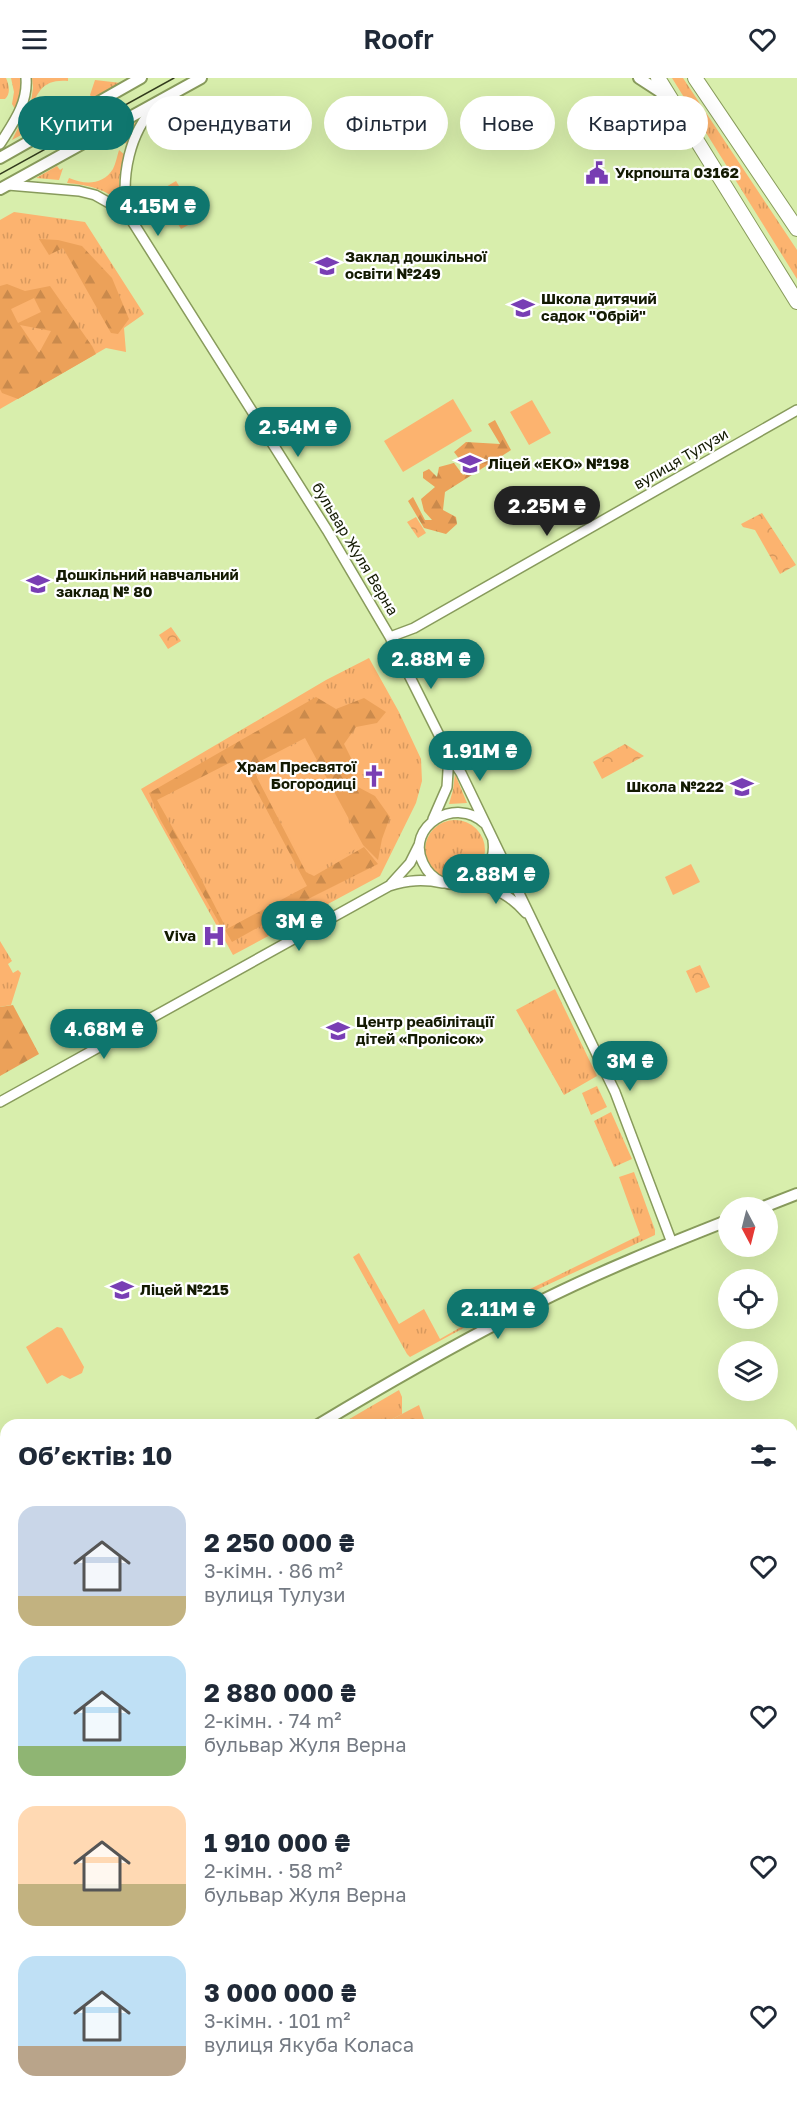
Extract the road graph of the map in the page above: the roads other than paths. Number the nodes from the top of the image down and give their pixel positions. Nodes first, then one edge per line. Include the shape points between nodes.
1 (26, 78) edge
2 (141, 78) edge
3 (201, 78) edge
4 (639, 78) edge
5 (657, 78) edge
6 (695, 78) edge
7 (167, 96) edge
8 (664, 96) edge
9 (668, 96) edge
10 (146, 108) edge
11 (146, 117) edge
12 (0, 144) edge
13 (702, 150) edge
14 (0, 158) edge
15 (4, 187) edge
16 (127, 213) junction
17 (797, 230) edge
18 (797, 302) edge
19 (797, 410) edge
20 (390, 637) junction
21 (449, 756) junction
22 (432, 820) junction
23 (486, 825) junction
24 (493, 839) junction
25 (420, 843) junction
26 (443, 883) junction
27 (462, 885) junction
28 (389, 886) junction
29 (532, 919) junction
30 (0, 1102) edge
31 (797, 1194) edge
32 (778, 1201) edge
33 (718, 1224) edge
34 (672, 1243) junction
35 (328, 1419) edge

1 - 12 street via 23,104
2 - 14 main road
3 - 7 main road
4 - 8 main road
5 - 9 highway
6 - 17 highway
10 - 15 main road
11 - 16 street, бульвар Жуля Верна via 127,163
13 - 18 highway
15 - 16 street, бульвар Жуля Верна via 79,191 95,195
16 - 20 street, бульвар Жуля Верна
19 - 20 street, вулиця Тулузи
20 - 21 street, бульвар Жуля Верна
21 - 22 street via 447,787
21 - 23 street, бульвар Жуля Верна
22 - 23 street via 460,812
22 - 25 street
23 - 24 street, бульвар Жуля Верна
24 - 27 street via 490,865 474,881
24 - 29 street, бульвар Жуля Верна
25 - 26 street via 428,872
25 - 28 street via 410,863
26 - 27 street
26 - 28 street via 422,880
27 - 29 street, бульвар Жуля Верна via 487,886 519,905
28 - 30 street
29 - 34 street, бульвар Жуля Верна via 615,1092
31 - 32 main road
33 - 34 main road
34 - 35 main road via 522,1310

